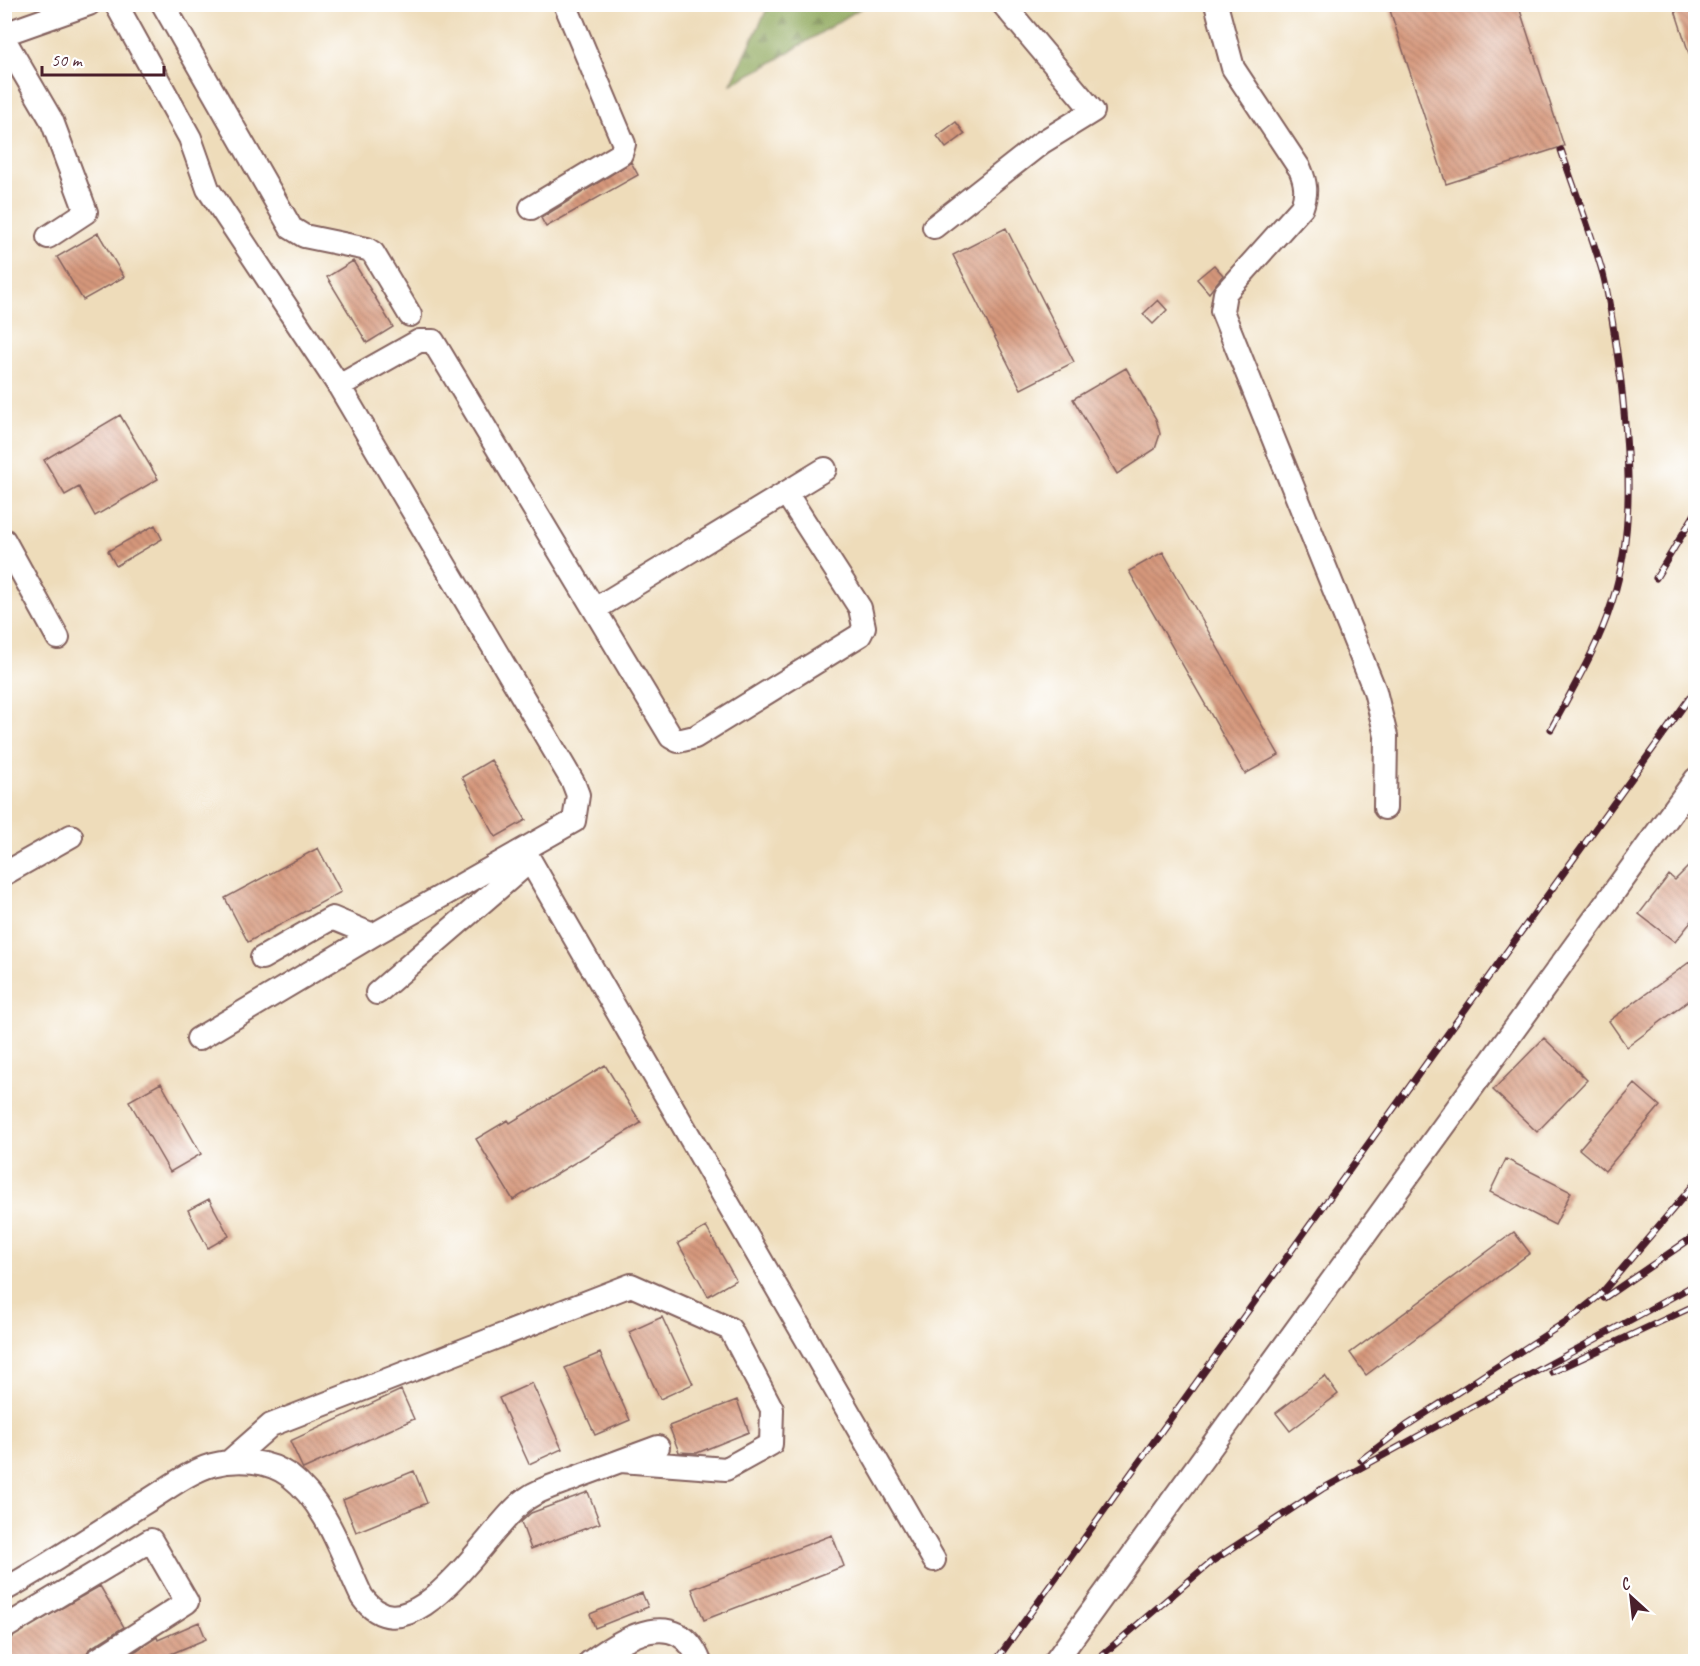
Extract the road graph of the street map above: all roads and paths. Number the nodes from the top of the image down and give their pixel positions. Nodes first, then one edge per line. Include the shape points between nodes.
1 (88, 4) edge
2 (116, 4) edge
3 (163, 4) edge
4 (565, 4) edge
5 (1003, 4) edge
6 (1216, 4) edge
7 (4, 33) edge
8 (4, 39) edge
9 (531, 208) dead end
10 (934, 227) dead end
11 (48, 237) dead end
12 (410, 315) dead end
13 (339, 386) junction
14 (825, 469) dead end
15 (786, 493) junction
16 (4, 540) edge
17 (595, 609) junction
18 (58, 638) dead end
19 (1695, 779) edge
20 (1385, 808) dead end
21 (71, 836) dead end
22 (527, 856) junction
23 (4, 874) edge
24 (372, 935) junction
25 (262, 958) dead end
26 (377, 993) dead end
27 (198, 1039) dead end
28 (658, 1447) dead end
29 (230, 1461) junction
30 (621, 1461) junction
31 (934, 1560) dead end
32 (4, 1590) edge
33 (4, 1628) edge
34 (97, 1660) edge
35 (590, 1662) edge
36 (700, 1662) edge
37 (1054, 1662) edge

1 - 7 street
2 - 13 street via 190,138 208,189
3 - 12 street via 291,228 304,236 373,253
4 - 9 street via 624,144 621,154
5 - 10 street via 1093,111 1041,143
6 - 20 street via 1233,68 1300,169 1306,196 1302,207 1225,292 1222,311 1375,691 1386,736
8 - 11 street via 52,121 86,212
13 - 17 street via 419,340 433,341
13 - 22 street via 573,782 578,795 573,821
14 - 15 street
15 - 17 street
15 - 17 street via 860,608 864,627 860,635 695,737 678,741 671,737
16 - 18 street
19 - 37 street
21 - 23 street
22 - 24 street
22 - 26 street
22 - 31 street
24 - 25 street via 332,918
24 - 27 street
28 - 30 street
29 - 30 street via 254,1461 291,1477 319,1510 362,1598 381,1615 400,1615 431,1600 528,1497
29 - 30 street via 271,1425 631,1284 730,1329 772,1409 771,1444 726,1468
29 - 32 street via 192,1473
33 - 34 street via 152,1540 186,1602
35 - 36 street via 626,1639 650,1630 663,1630 678,1633 690,1643

